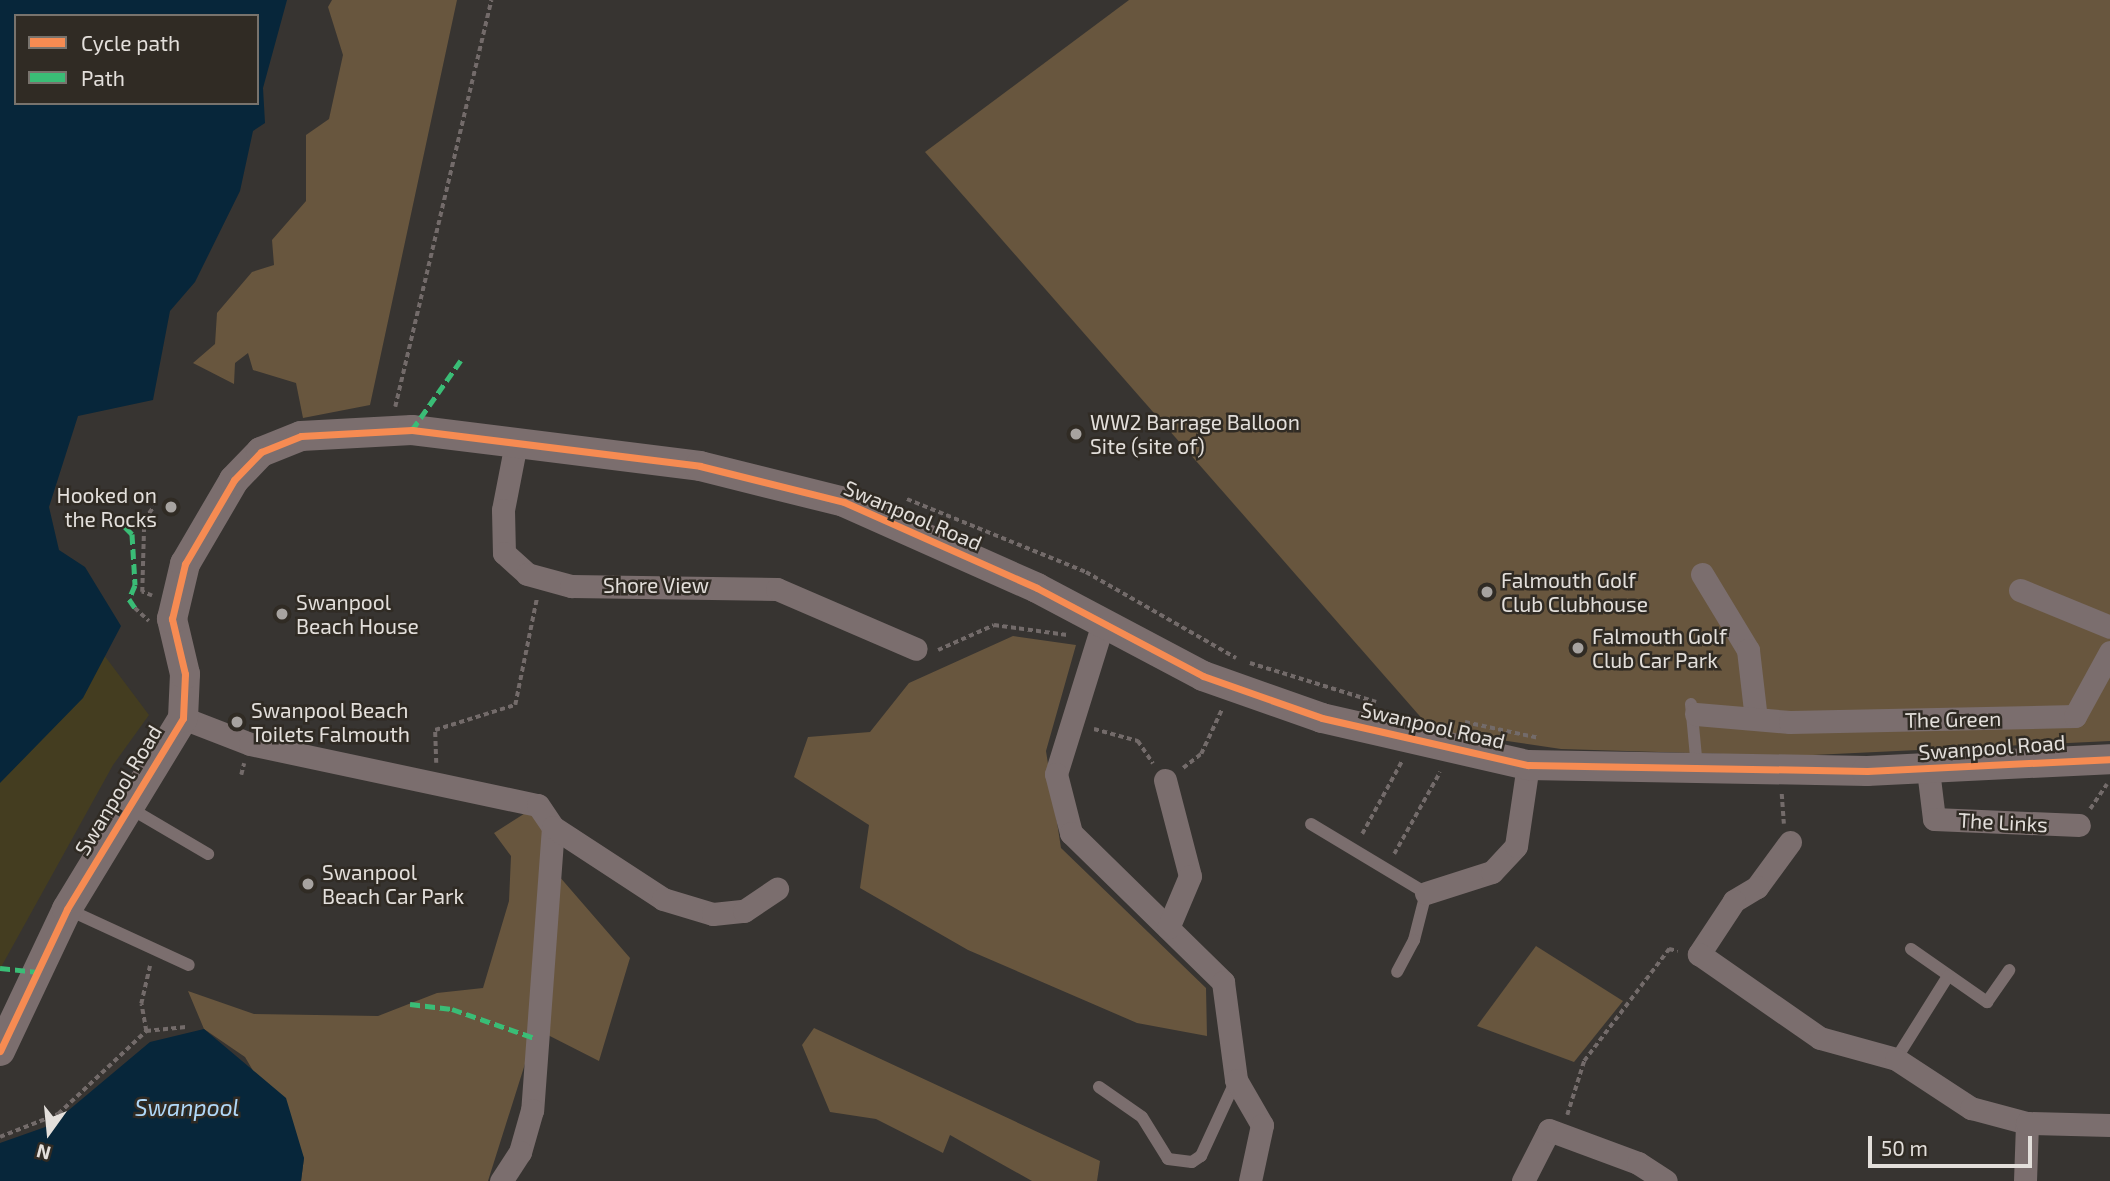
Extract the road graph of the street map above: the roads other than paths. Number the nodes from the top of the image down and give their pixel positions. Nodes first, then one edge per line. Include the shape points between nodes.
1 (516, 443) junction
2 (1702, 574) dead end
3 (2020, 590) dead end
4 (2110, 627) edge
5 (1100, 632) junction
6 (926, 650) road end
7 (2110, 652) edge
8 (1693, 709) joint
9 (183, 718) junction
10 (1756, 719) junction
11 (2110, 759) edge
12 (1528, 765) junction
13 (1697, 768) junction
14 (1928, 770) junction
15 (1165, 780) road end
16 (128, 807) junction
17 (1311, 824) dead end
18 (2079, 825) road end
19 (553, 827) junction
20 (1790, 842) road end
21 (208, 854) dead end
22 (776, 890) dead end
23 (1426, 893) junction
24 (67, 909) junction
25 (1168, 928) junction
26 (1911, 949) dead end
27 (189, 965) dead end
28 (2009, 970) dead end
29 (1396, 972) dead end
30 (1948, 976) junction
31 (0, 1051) edge
32 (1896, 1059) junction
33 (1236, 1080) junction
34 (1099, 1087) dead end
35 (2027, 1123) junction
36 (2110, 1125) edge
37 (500, 1181) edge
38 (1250, 1181) edge
39 (1523, 1181) edge
40 (1666, 1181) edge
41 (2025, 1181) edge

1 - 5 street, Swanpool Road via 700,466 844,502
1 - 6 street, Shore View via 503,510 504,553 540,578 571,586 778,589
1 - 9 street, Swanpool Road via 390,428 301,436 261,452 214,510 185,564 172,620 185,674
2 - 10 street via 1748,650
3 - 4 street
5 - 12 street, Swanpool Road via 1203,676 1322,718
5 - 25 street via 1056,774 1071,833
7 - 10 street, The Green via 2075,716
8 - 10 street, The Green
8 - 13 lane
9 - 16 street, Swanpool Road
9 - 19 street via 250,744 538,806
11 - 14 street, Swanpool Road
12 - 13 street, Swanpool Road
12 - 23 street via 1516,846 1492,872
13 - 14 street, Swanpool Road
14 - 18 street, The Links via 1934,819
15 - 25 street via 1190,876
16 - 21 lane
16 - 24 street, Swanpool Road
17 - 23 lane
19 - 22 street via 663,899 713,914 744,911
19 - 37 street via 532,1110 520,1153
20 - 32 street via 1757,887 1734,901 1699,954 1820,1038
23 - 29 lane via 1414,940
24 - 27 lane
24 - 31 street, Swanpool Road
25 - 33 street via 1223,982
26 - 30 lane
28 - 30 lane via 1987,1002
30 - 32 lane
32 - 35 street via 1971,1108
33 - 34 lane via 1201,1156 1180,1163 1158,1150 1142,1117
33 - 38 street via 1262,1125
35 - 36 street
35 - 41 street
39 - 40 street via 1549,1130

